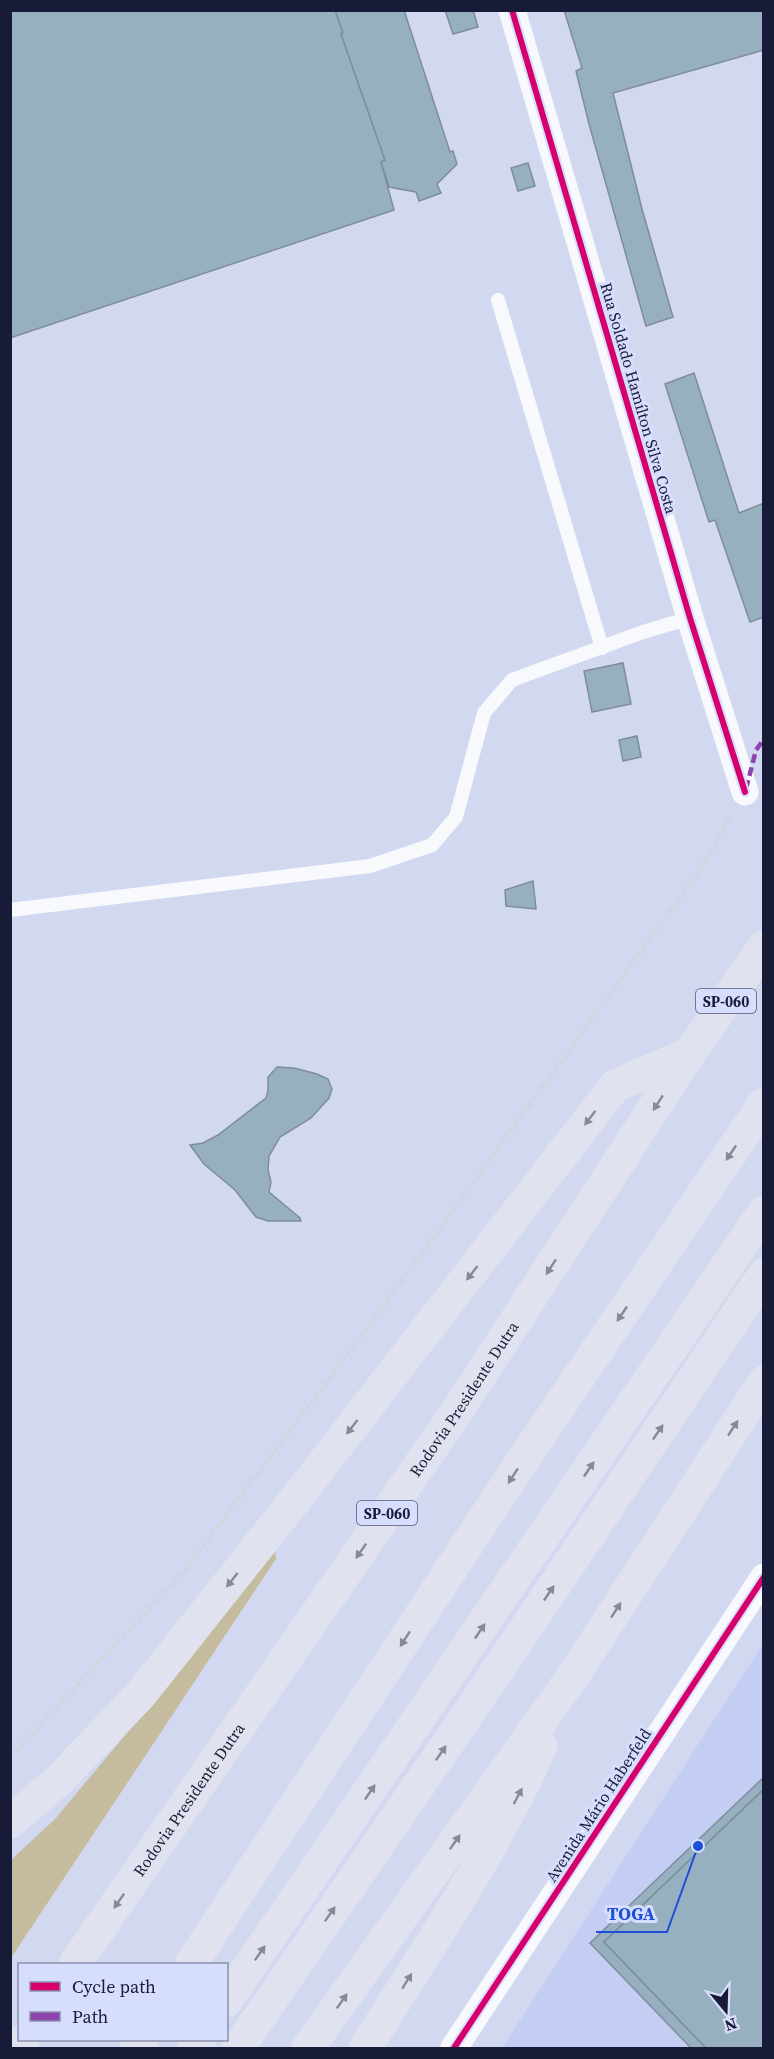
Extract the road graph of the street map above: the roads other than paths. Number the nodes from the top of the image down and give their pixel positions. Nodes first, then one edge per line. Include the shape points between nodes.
1 (512, 10) edge
2 (498, 300) dead end
3 (690, 618) junction
4 (602, 648) junction
5 (746, 792) road end
6 (10, 910) edge
7 (764, 947) edge
8 (690, 1054) junction
9 (764, 1104) edge
10 (764, 1212) edge
11 (764, 1275) edge
12 (764, 1382) edge
13 (764, 1577) edge
14 (573, 1676) junction
15 (10, 1822) edge
16 (76, 1963) edge
17 (192, 1963) edge
18 (228, 1998) edge
19 (238, 2049) edge
20 (309, 2049) edge
21 (365, 2049) edge
22 (454, 2049) edge

1 - 3 street, Rua Soldado Hamílton Silva Costa
2 - 4 lane
3 - 4 lane
3 - 5 street, Rua Soldado Hamílton Silva Costa
4 - 6 lane via 512,680 484,713 456,817 432,845 370,866
7 - 8 highway, Rodovia Presidente Dutra / SP-060
8 -> 15 highway via 615,1086 141,1694 60,1779
8 -> 16 highway, Rodovia Presidente Dutra / SP-060 via 458,1411
9 -> 17 highway via 525,1457
18 -> 10 highway
19 -> 11 highway
14 -> 12 highway
13 - 22 street, Avenida Mário Haberfeld
20 -> 14 highway
21 -> 14 highway via 478,1869 525,1783

